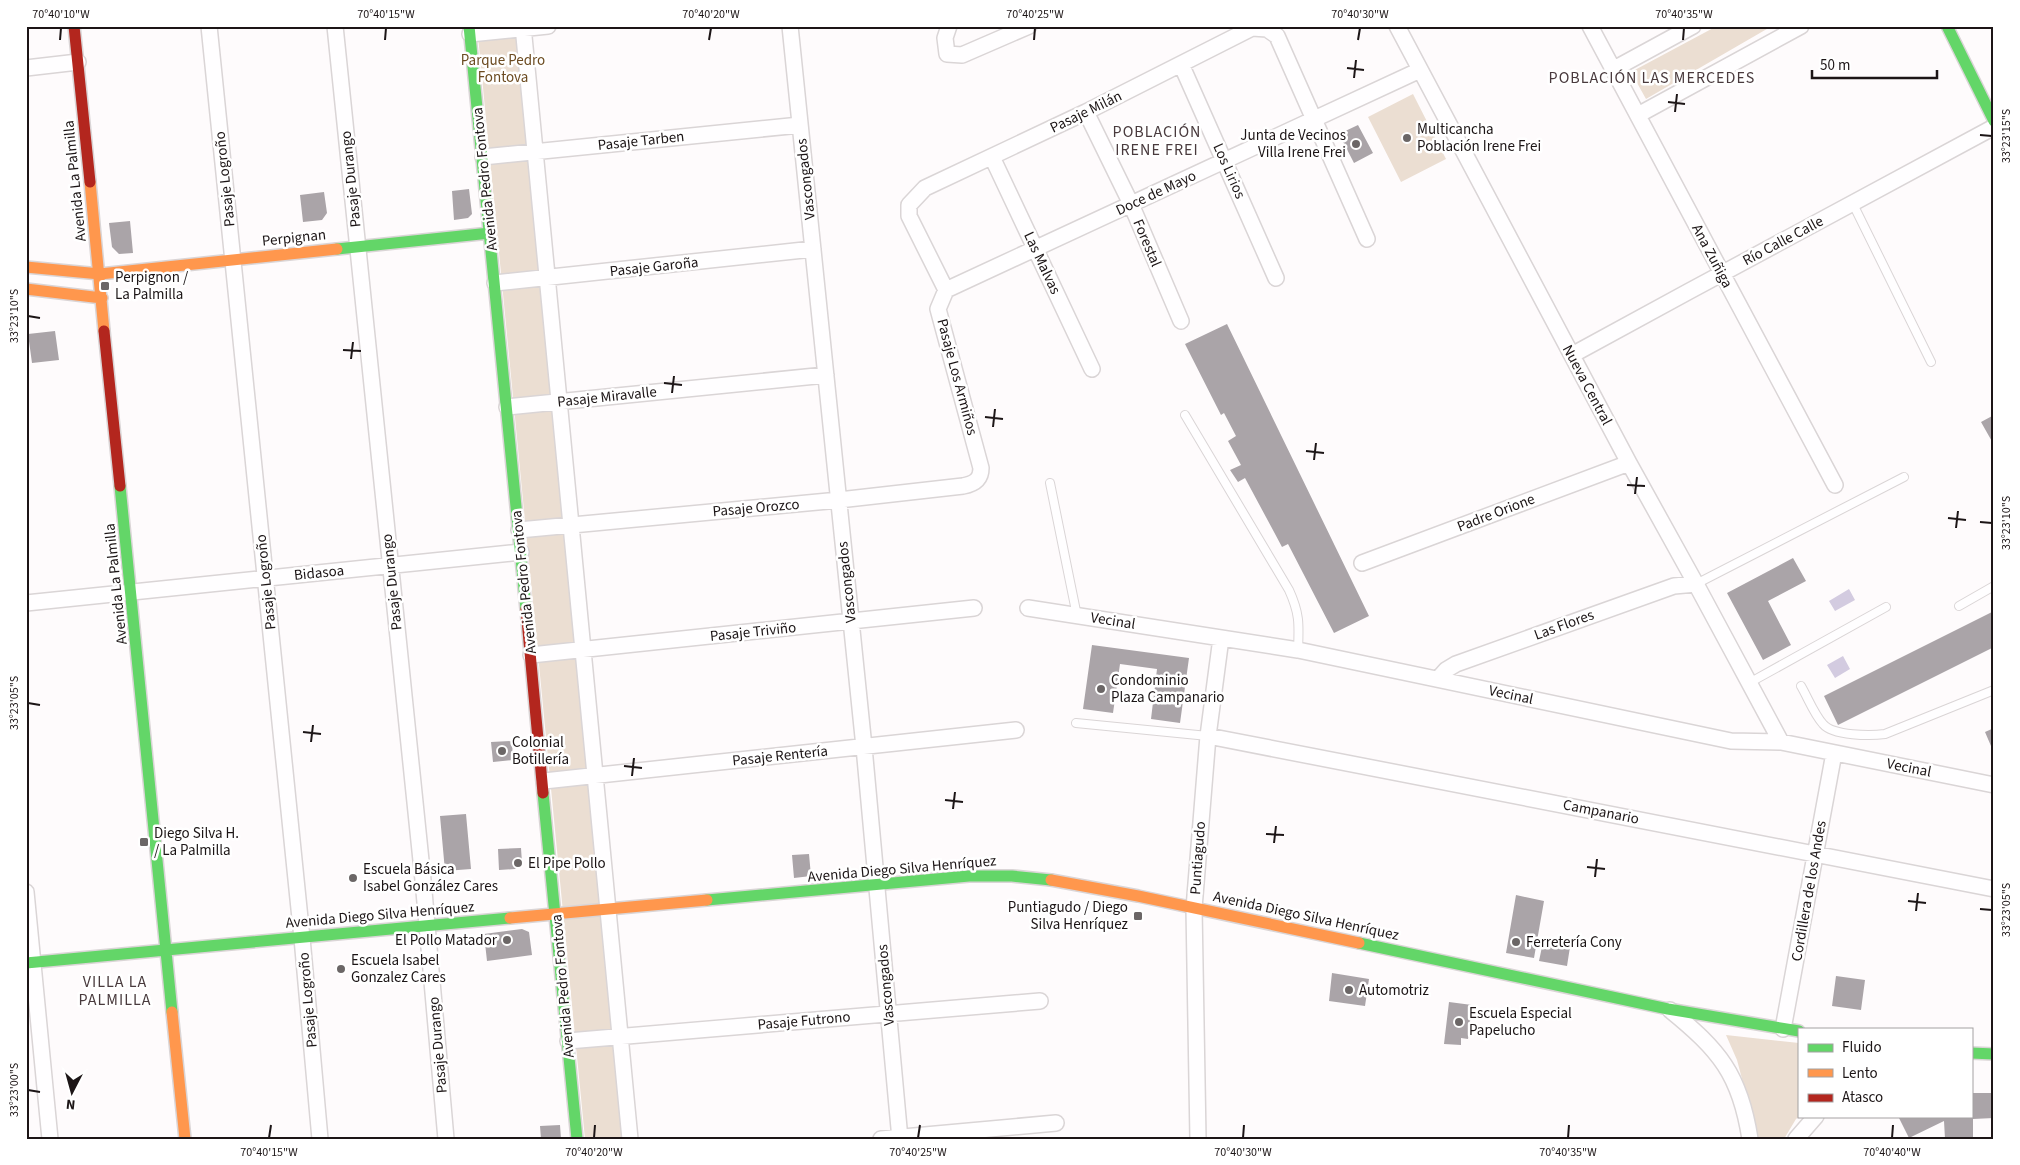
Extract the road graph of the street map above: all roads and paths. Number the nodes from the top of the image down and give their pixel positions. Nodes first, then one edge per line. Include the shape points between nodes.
1 (74, 26) edge
2 (209, 26) edge
3 (336, 26) edge
4 (548, 26) edge
5 (790, 26) edge
6 (949, 26) edge
7 (1029, 26) edge
8 (1397, 26) edge
9 (1590, 26) edge
10 (1693, 26) edge
11 (1801, 26) edge
12 (1947, 26) edge
13 (523, 28) edge
14 (470, 30) edge
15 (78, 62) junction
16 (1181, 64) junction
17 (26, 68) edge
18 (1614, 69) junction
19 (1420, 70) junction
20 (1086, 112) junction
21 (1638, 115) junction
22 (1314, 119) junction
23 (1994, 121) edge
24 (800, 125) junction
25 (1994, 127) edge
26 (535, 152) junction
27 (483, 157) junction
28 (992, 157) junction
29 (1224, 161) junction
30 (1131, 204) junction
31 (1853, 204) junction
32 (490, 233) junction
33 (1367, 239) dead end
34 (358, 246) junction
35 (1035, 248) junction
36 (813, 249) junction
37 (233, 259) junction
38 (26, 267) edge
39 (1721, 273) junction
40 (100, 274) junction
41 (547, 278) junction
42 (1276, 278) dead end
43 (495, 284) junction
44 (26, 290) edge
45 (946, 290) junction
46 (102, 298) junction
47 (1181, 321) dead end
48 (1572, 355) junction
49 (1931, 362) dead end
50 (1092, 369) dead end
51 (826, 375) junction
52 (559, 402) junction
53 (508, 407) junction
54 (1185, 415) dead end
55 (1629, 463) junction
56 (981, 468) joint
57 (1904, 477) dead end
58 (1050, 483) dead end
59 (1834, 485) dead end
60 (839, 500) junction
61 (571, 525) junction
62 (519, 530) junction
63 (522, 552) junction
64 (1362, 563) dead end
65 (391, 565) junction
66 (265, 578) junction
67 (1696, 584) junction
68 (1994, 586) edge
69 (132, 592) junction
70 (26, 603) edge
71 (1958, 606) dead end
72 (1886, 607) dead end
73 (974, 608) dead end
74 (1028, 608) dead end
75 (1077, 616) junction
76 (851, 621) junction
77 (1220, 638) junction
78 (583, 649) junction
79 (1298, 650) junction
80 (532, 655) junction
81 (1438, 679) junction
82 (1749, 684) junction
83 (1801, 686) dead end
84 (1994, 690) edge
85 (1076, 723) dead end
86 (1016, 730) dead end
87 (1208, 736) junction
88 (1781, 742) junction
89 (864, 746) junction
90 (1834, 754) junction
91 (595, 775) junction
92 (544, 781) junction
93 (1994, 785) edge
94 (1816, 854) junction
95 (878, 885) junction
96 (1994, 889) edge
97 (26, 892) edge
98 (1194, 908) junction
99 (608, 910) junction
100 (557, 914) junction
101 (428, 926) junction
102 (302, 938) junction
103 (167, 950) junction
104 (30, 962) edge
105 (1040, 1001) dead end
106 (1668, 1009) junction
107 (889, 1014) junction
108 (1784, 1029) junction
109 (1798, 1031) edge
110 (620, 1036) junction
111 (568, 1041) junction
112 (1972, 1053) edge
113 (1994, 1054) edge
114 (1814, 1118) edge
115 (1056, 1123) dead end
116 (900, 1138) edge
117 (50, 1139) edge
118 (185, 1139) edge
119 (320, 1139) edge
120 (446, 1139) edge
121 (577, 1139) edge
122 (630, 1139) edge
123 (881, 1139) edge
124 (1198, 1139) edge
125 (1750, 1139) edge
126 (1796, 1139) edge

1 - 15 main road, Avenida La Palmilla
2 - 37 street, Pasaje Logroño
3 - 34 street, Pasaje Durango
4 - 13 street
5 - 24 street, Vascongados
6 - 7 street via 945,38 946,54 962,55
8 - 19 street, Nueva Central
9 - 18 street, Ana Zuñiga
10 - 18 street
11 - 21 street
12 - 23 main road
13 - 14 street
13 - 26 street
14 - 27 main road, Avenida Pedro Fontova
15 - 17 street
15 - 40 main road, Avenida La Palmilla
16 - 20 street, Pasaje Milán
16 - 22 street, Pasaje Milán via 1252,28 1268,29 1278,36
16 - 29 street, Los Lirios
18 - 21 street, Ana Zuñiga
19 - 22 street, Doce de Mayo
19 - 48 street, Nueva Central
20 - 28 street, Pasaje Milán
20 - 30 street, Forestal
21 - 39 street, Ana Zuñiga
22 - 29 street, Doce de Mayo
22 - 33 street
24 - 26 street, Pasaje Tarben
24 - 36 street, Vascongados
25 - 31 street, Río Calle Calle
26 - 27 street, Pasaje Tarben
26 - 41 street
27 - 32 main road, Avenida Pedro Fontova
28 - 35 street, Las Malvas
28 - 45 street, Pasaje Milán via 924,188 909,205 909,216
29 - 30 street, Doce de Mayo
29 - 42 street, Los Lirios
30 - 35 street, Doce de Mayo
30 - 47 street, Forestal
31 - 39 street, Río Calle Calle
31 - 49 lane
32 - 34 main road, Perpignan
32 - 43 main road, Avenida Pedro Fontova
34 - 37 main road, Perpignan
34 - 65 street, Pasaje Durango
35 - 45 street, Doce de Mayo
35 - 50 street, Las Malvas
36 - 41 street, Pasaje Garoña
36 - 51 street, Vascongados
37 - 40 main road, Perpignan
37 - 66 street, Pasaje Logroño
38 - 40 main road, Perpignan
39 - 48 street, Río Calle Calle
39 - 59 street, Ana Zuñiga
40 - 46 main road, Avenida La Palmilla
41 - 43 street, Pasaje Garoña
41 - 52 street
43 - 53 main road, Avenida Pedro Fontova
44 - 46 main road
45 - 56 street, Pasaje Los Armiños via 938,309
46 - 69 main road, Avenida La Palmilla
48 - 55 street, Nueva Central
51 - 52 street, Pasaje Miravalle
51 - 60 street, Vascongados
52 - 53 street, Pasaje Miravalle
52 - 61 street
53 - 62 main road, Avenida Pedro Fontova
54 - 79 lane via 1298,608
55 - 64 street, Padre Orione
55 - 67 street, Nueva Central
56 - 60 street, Pasaje Orozco via 978,479 970,485
57 - 67 lane
58 - 75 lane
60 - 61 street, Pasaje Orozco
60 - 76 street, Vascongados
61 - 62 street, Pasaje Orozco
61 - 78 street
62 - 63 main road, Avenida Pedro Fontova
63 - 65 street, Bidasoa
63 - 80 main road, Avenida Pedro Fontova
65 - 66 street, Bidasoa
65 - 101 street, Pasaje Durango
66 - 69 street, Bidasoa
66 - 102 street, Pasaje Logroño
67 - 81 street, Las Flores via 1674,586 1456,664
67 - 82 street, Nueva Central
68 - 71 lane
69 - 70 street, Bidasoa
69 - 103 main road, Avenida La Palmilla
72 - 82 lane
73 - 76 street, Pasaje Triviño
74 - 75 street, Vecinal
75 - 77 street, Vecinal
76 - 78 street, Pasaje Triviño
76 - 89 street, Vascongados
77 - 79 street, Vecinal
77 - 87 street, Puntiagudo
78 - 80 street, Pasaje Triviño
78 - 91 street
79 - 81 street, Vecinal
80 - 92 main road, Avenida Pedro Fontova
81 - 88 street, Vecinal via 1732,741
82 - 88 street, Nueva Central
83 - 84 lane via 1824,726 1833,731 1871,736 1885,734
85 - 87 lane
86 - 89 street, Pasaje Rentería
87 - 94 street, Campanario
87 - 98 street, Puntiagudo
88 - 90 street, Vecinal
89 - 91 street, Pasaje Rentería
89 - 95 street, Vascongados
90 - 93 street, Vecinal
90 - 94 street, Cordillera de los Andes
91 - 92 street, Pasaje Rentería
91 - 99 street
92 - 100 main road, Avenida Pedro Fontova
94 - 96 street, Campanario
94 - 108 street, Cordillera de los Andes
95 - 98 main road, Avenida Diego Silva Henríquez via 982,875 1030,876
95 - 99 main road, Avenida Diego Silva Henríquez
95 - 107 street, Vascongados
97 - 104 street
98 - 106 main road, Avenida Diego Silva Henríquez
98 - 124 street, Puntiagudo
99 - 100 main road, Avenida Diego Silva Henríquez
99 - 110 street
100 - 101 main road, Avenida Diego Silva Henríquez
100 - 111 main road, Avenida Pedro Fontova
101 - 102 main road, Avenida Diego Silva Henríquez
101 - 120 street, Pasaje Durango
102 - 103 main road, Avenida Diego Silva Henríquez
102 - 119 street, Pasaje Logroño
103 - 104 main road, Avenida Diego Silva Henríquez
103 - 118 main road, Avenida La Palmilla
104 - 117 street
105 - 107 street, Pasaje Futrono
106 - 108 main road, Avenida Diego Silva Henríquez
106 - 125 street via 1705,1040 1730,1071 1740,1094
107 - 110 street, Pasaje Futrono
107 - 116 street, Vascongados
108 - 109 main road, Avenida Diego Silva Henríquez
110 - 111 street, Pasaje Futrono
110 - 122 street
111 - 121 main road, Avenida Pedro Fontova
112 - 113 main road
114 - 126 street
115 - 116 street
116 - 123 street

